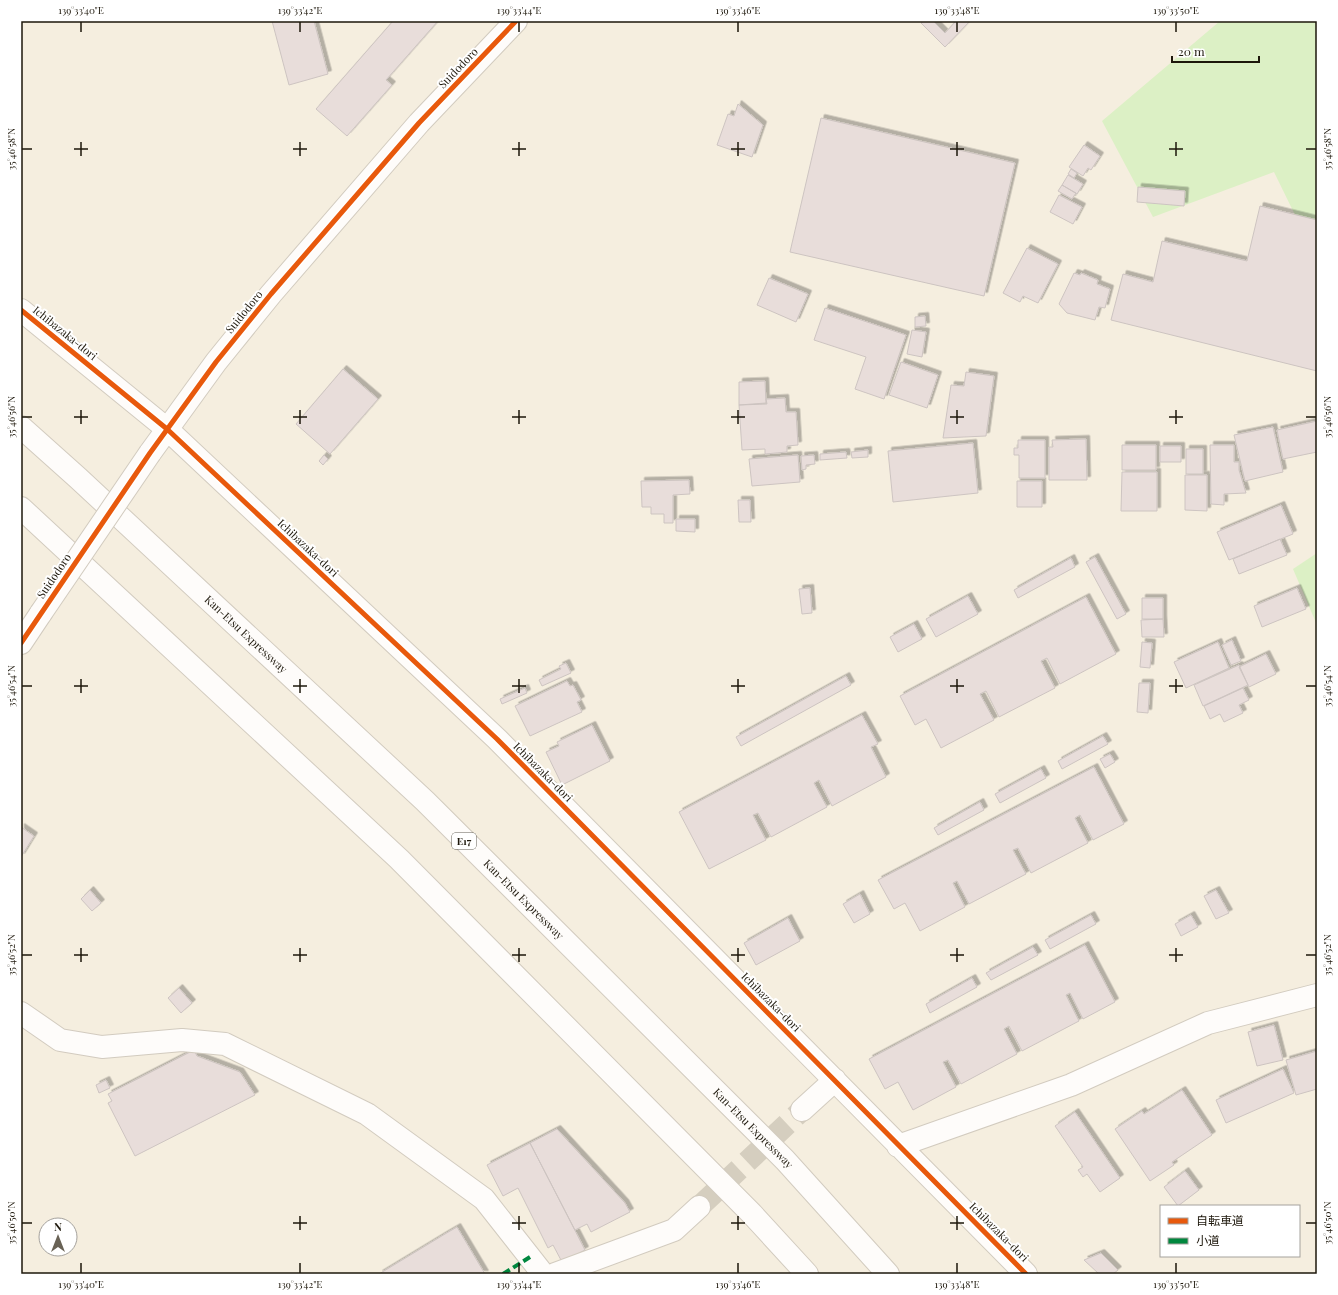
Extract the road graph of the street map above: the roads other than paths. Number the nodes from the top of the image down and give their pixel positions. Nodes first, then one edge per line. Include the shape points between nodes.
1 (516, 21) edge
2 (21, 310) edge
3 (21, 427) edge
4 (167, 429) junction
5 (21, 508) edge
6 (21, 643) edge
7 (1317, 995) edge
8 (21, 1013) edge
9 (835, 1080) junction
10 (802, 1110) tunnel mouth
11 (898, 1146) junction
12 (699, 1207) tunnel mouth
13 (543, 1274) edge
14 (555, 1274) edge
15 (807, 1274) edge
16 (888, 1274) edge
17 (1026, 1274) edge

1 - 4 main road, Suidodoro via 419,123 271,294 216,362
2 - 4 main road, Ichibazaka-dori
3 - 16 main road, Kan-Etsu Expressway / E17 via 425,802 785,1160
4 - 6 main road, Suidodoro, bridge
4 - 9 main road, Ichibazaka-dori via 497,739
5 - 15 main road via 399,859 752,1214
7 - 11 main road via 1208,1023 1071,1085
8 - 13 main road via 60,1040 102,1047 182,1040 225,1044 367,1114 484,1199
9 - 10 main road
9 - 11 main road, Ichibazaka-dori
11 - 17 main road, Ichibazaka-dori
12 - 14 main road via 674,1230

